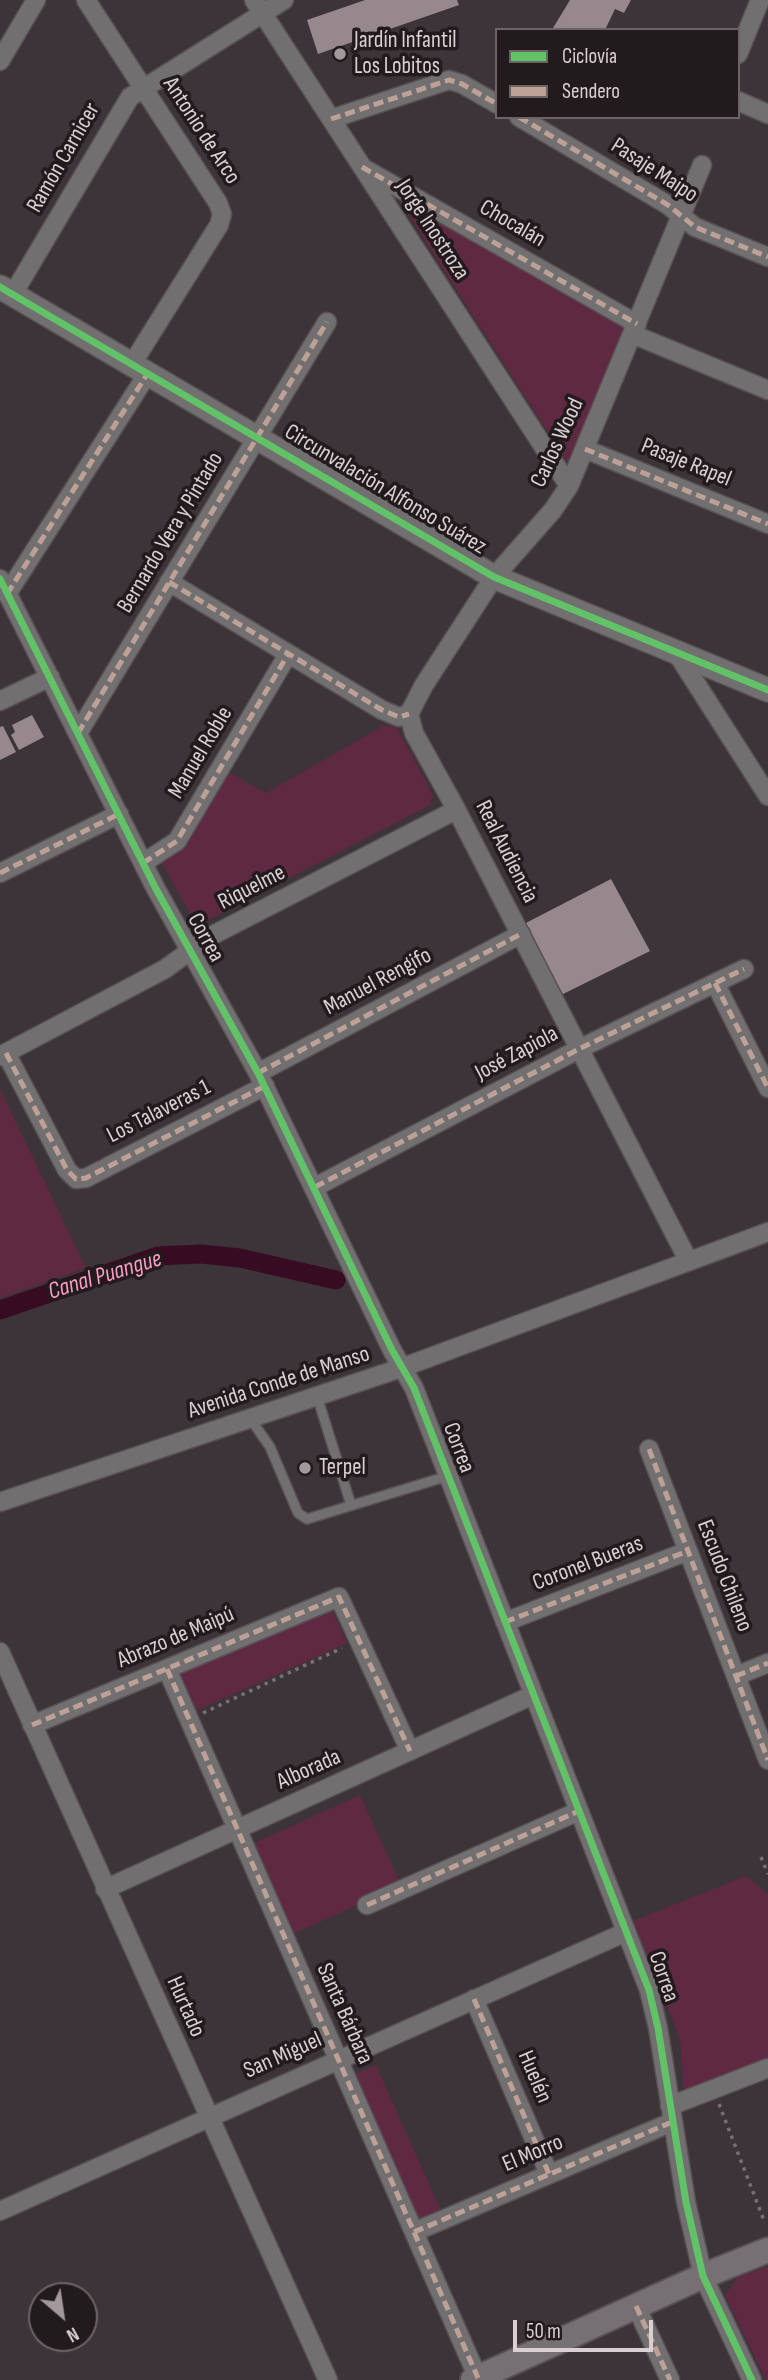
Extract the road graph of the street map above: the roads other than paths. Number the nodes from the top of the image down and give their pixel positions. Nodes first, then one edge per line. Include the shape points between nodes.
1 (36, 0) edge
2 (86, 0) edge
3 (284, 0) edge
4 (760, 0) edge
5 (258, 7) edge
6 (740, 49) edge
7 (0, 61) edge
8 (143, 87) junction
9 (740, 102) edge
10 (495, 103) edge
11 (768, 114) edge
12 (331, 119) junction
13 (522, 119) edge
14 (702, 165) dead end
15 (362, 167) junction
16 (681, 216) junction
17 (768, 257) edge
18 (6, 290) edge
19 (327, 322) dead end
20 (634, 329) junction
21 (140, 369) junction
22 (768, 390) edge
23 (257, 438) junction
24 (585, 449) junction
25 (569, 486) junction
26 (768, 524) edge
27 (494, 577) junction
28 (169, 582) junction
29 (3, 586) edge
30 (676, 652) junction
31 (287, 656) junction
32 (50, 677) junction
33 (768, 690) edge
34 (0, 701) edge
35 (409, 714) junction
36 (78, 733) junction
37 (768, 796) edge
38 (456, 807) junction
39 (118, 814) junction
40 (143, 863) junction
41 (0, 873) edge
42 (521, 934) junction
43 (190, 953) junction
44 (744, 969) dead end
45 (715, 983) junction
46 (579, 1049) junction
47 (3, 1055) edge
48 (262, 1079) junction
49 (768, 1088) edge
50 (315, 1187) junction
51 (768, 1232) edge
52 (688, 1260) junction
53 (401, 1368) junction
54 (317, 1396) junction
55 (250, 1418) junction
56 (649, 1449) dead end
57 (448, 1476) junction
58 (0, 1502) edge
59 (351, 1506) junction
60 (688, 1552) junction
61 (505, 1622) junction
62 (0, 1652) edge
63 (768, 1663) edge
64 (167, 1669) junction
65 (736, 1676) junction
66 (533, 1695) junction
67 (32, 1725) junction
68 (410, 1751) junction
69 (768, 1760) edge
70 (579, 1811) junction
71 (237, 1830) junction
72 (105, 1889) junction
73 (367, 1905) dead end
74 (626, 1932) junction
75 (474, 1999) junction
76 (338, 2059) junction
77 (768, 2067) edge
78 (671, 2114) junction
79 (207, 2116) junction
80 (549, 2174) junction
81 (0, 2211) edge
82 (414, 2232) junction
83 (768, 2250) edge
84 (704, 2276) junction
85 (636, 2306) junction
86 (476, 2379) edge
87 (328, 2380) edge
88 (670, 2380) edge
89 (752, 2380) edge

1 - 7 street
2 - 8 street, Antonio de Arco
3 - 5 street, Ramón Carnicer
4 - 6 street
5 - 8 street, Ramón Carnicer
5 - 12 street, Jorge Inostroza
8 - 18 street, Ramón Carnicer via 125,102
8 - 21 street, Antonio de Arco via 222,214
9 - 11 street
10 - 12 street via 449,80
12 - 15 street, Jorge Inostroza
13 - 16 street, Pasaje Maipo
14 - 16 street, Carlos Wood
15 - 20 street, Chocalán
15 - 25 street, Jorge Inostroza
16 - 17 street, Pasaje Maipo via 695,227
16 - 20 street, Carlos Wood
18 - 21 street, Circunvalación Alfonso Suárez
19 - 23 street, Bernardo Vera y Pintado
20 - 22 street, Chocalán
20 - 24 street, Carlos Wood
21 - 23 street, Circunvalación Alfonso Suárez
21 - 29 street, Antonio de Arco via 24,571
23 - 27 street, Circunvalación Alfonso Suárez
23 - 28 street, Bernardo Vera y Pintado
24 - 25 street, Carlos Wood
24 - 26 street, Pasaje Rapel
25 - 27 street, Carlos Wood
27 - 30 street, Circunvalación Alfonso Suárez
27 - 35 street, Carlos Wood
28 - 31 street
28 - 36 street, Bernardo Vera y Pintado
29 - 32 street, Correa
30 - 33 street, Circunvalación Alfonso Suárez
30 - 37 street
31 - 35 street via 382,710 399,717
31 - 40 street, Manuel Roble via 177,841
32 - 34 street
32 - 36 street, Correa
35 - 38 street, Real Audiencia via 414,733
36 - 39 street, Correa
38 - 42 street, Real Audiencia
38 - 43 street, Riquelme via 209,937
39 - 40 street, Correa
39 - 41 street
40 - 43 street, Correa
42 - 46 street, Real Audiencia
42 - 48 street, Manuel Rengifo
43 - 47 street, Riquelme
43 - 48 street, Correa
44 - 45 street, José Zapiola
45 - 46 street, José Zapiola
45 - 49 street
46 - 50 street, José Zapiola
46 - 52 street, Real Audiencia
47 - 48 street, Los Talaveras 1 via 76,1179 86,1178
48 - 50 street, Correa
50 - 53 street, Correa
51 - 52 street, Avenida Conde de Manso
52 - 53 street, Avenida Conde de Manso
53 - 54 street, Avenida Conde de Manso
53 - 57 street, Correa via 414,1388
54 - 55 street, Avenida Conde de Manso
54 - 59 lane
55 - 58 street, Avenida Conde de Manso
55 - 59 lane via 270,1447 302,1517 312,1519
56 - 60 street, Escudo Chileno
57 - 59 lane
57 - 61 street, Correa
60 - 61 street, Coronel Bueras
60 - 65 street, Escudo Chileno
61 - 66 street, Correa
62 - 67 street, Hurtado
63 - 65 street
64 - 67 street, Abrazo de Maipú
64 - 68 street, Abrazo de Maipú via 339,1597
64 - 71 street, Santa Bárbara
65 - 69 street, Escudo Chileno
66 - 68 street, Alborada
66 - 70 street, Correa
67 - 72 street, Hurtado
68 - 71 street, Alborada
70 - 73 street
70 - 74 street, Correa
71 - 72 street, Alborada
71 - 76 street, Santa Bárbara
72 - 79 street, Hurtado
74 - 75 street, San Miguel
74 - 78 street, Correa via 654,2008
75 - 76 street, San Miguel
75 - 80 street, Huelén
76 - 79 street, San Miguel
76 - 82 street, Santa Bárbara
77 - 78 street, El Morro via 716,2088
78 - 80 street, El Morro
78 - 84 street, Correa
79 - 81 street, San Miguel
79 - 87 street, Hurtado
80 - 82 street, El Morro
82 - 86 street, Santa Bárbara
83 - 84 main road
84 - 85 main road
84 - 89 street, Correa
85 - 86 main road
85 - 88 street

